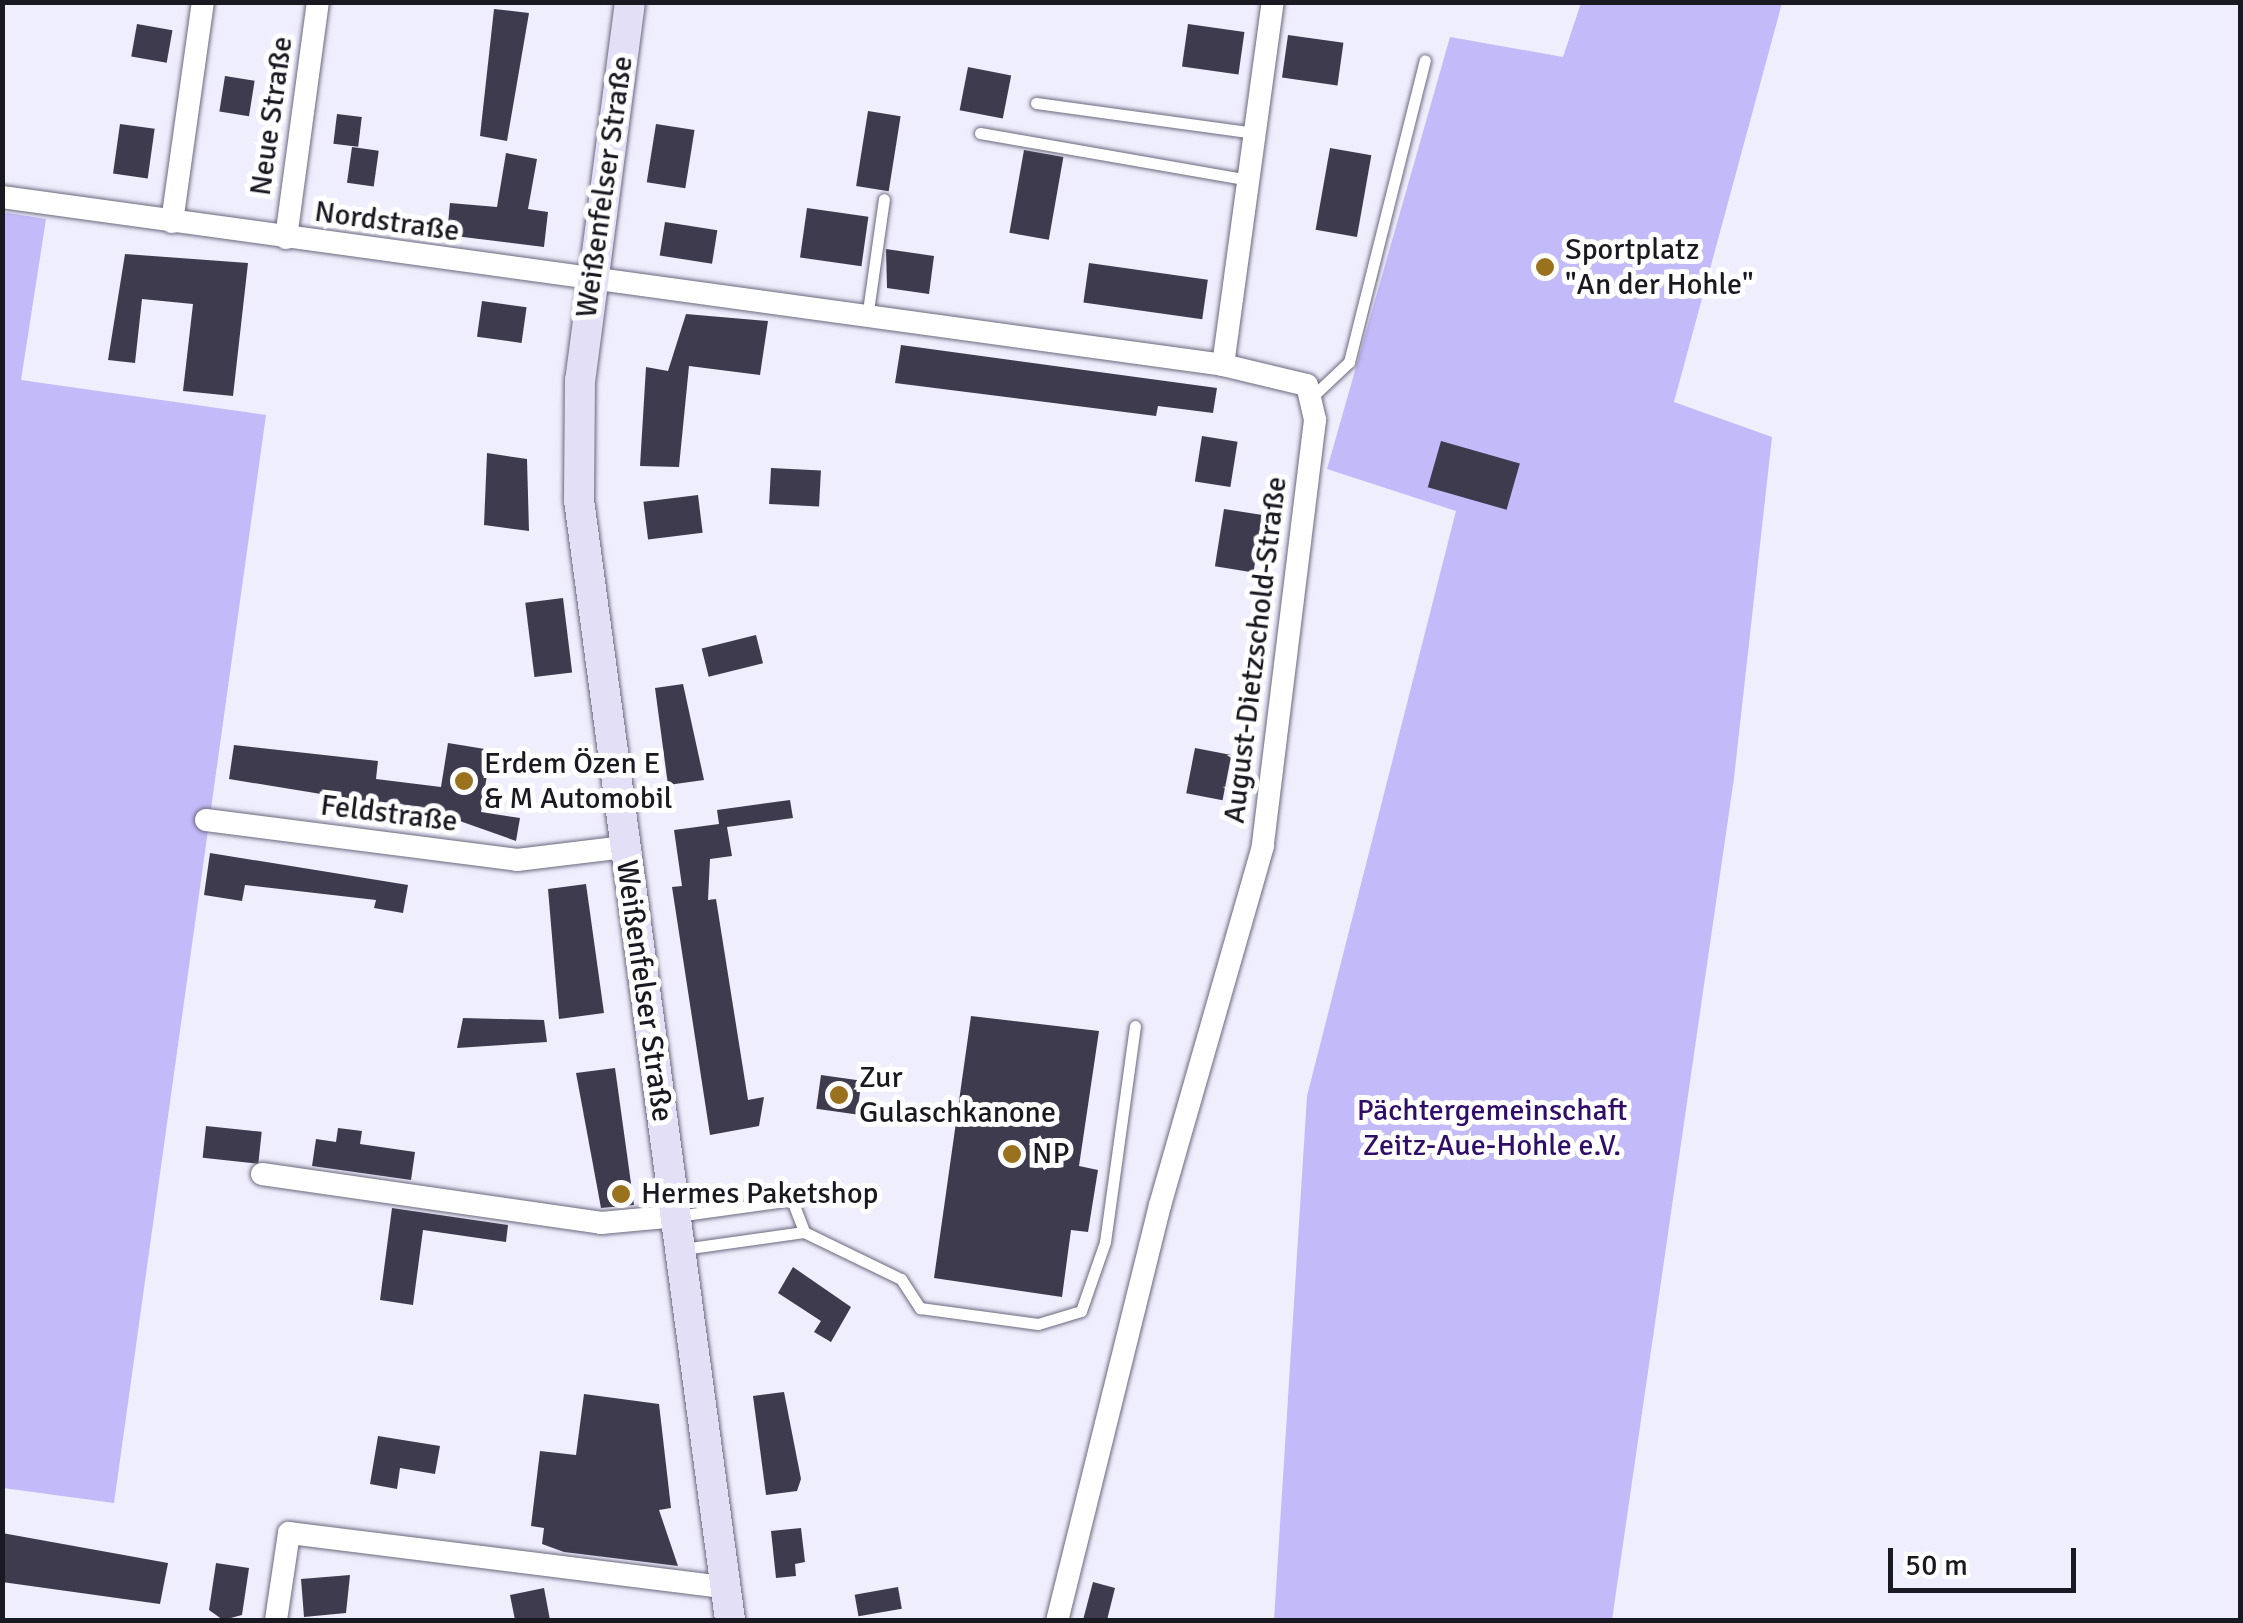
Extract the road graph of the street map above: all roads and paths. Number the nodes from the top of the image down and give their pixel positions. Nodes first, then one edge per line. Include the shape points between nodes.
1 (203, 2) edge
2 (318, 2) edge
3 (630, 2) edge
4 (1273, 2) edge
5 (1425, 60) dead end
6 (1036, 103) dead end
7 (980, 132) dead end
8 (1255, 132) junction
9 (1250, 180) junction
10 (2, 197) edge
11 (884, 199) dead end
12 (172, 222) junction
13 (286, 238) junction
14 (594, 280) junction
15 (867, 318) junction
16 (1224, 365) junction
17 (1314, 395) junction
18 (206, 820) dead end
19 (624, 848) junction
20 (1135, 1026) dead end
21 (262, 1174) dead end
22 (677, 1216) junction
23 (804, 1232) junction
24 (682, 1250) junction
25 (724, 1587) junction
26 (276, 1620) edge
27 (730, 1620) edge
28 (1057, 1620) edge

1 - 12 street
2 - 13 street, Neue Straße
3 - 14 street, Weißenfelser Straße
4 - 8 street
5 - 17 lane via 1350,362
6 - 8 lane
7 - 9 lane
8 - 9 street
9 - 16 street
10 - 12 street, Nordstraße
11 - 15 lane
12 - 13 street, Nordstraße
13 - 14 street, Nordstraße
14 - 15 street
14 - 19 street, Weißenfelser Straße via 578,485
15 - 16 street
16 - 17 street via 1296,379
17 - 28 street, August-Dietzschold-Straße via 1263,846 1165,1187
18 - 19 street, Feldstraße via 517,860
19 - 22 street, Weißenfelser Straße
20 - 23 lane via 1105,1242 1081,1312 1038,1324 920,1308 900,1279
21 - 22 street via 601,1223
22 - 23 lane via 792,1200
22 - 24 street, Weißenfelser Straße
23 - 24 lane
24 - 25 street, Weißenfelser Straße
25 - 26 street via 289,1533
25 - 27 street, Weißenfelser Straße

